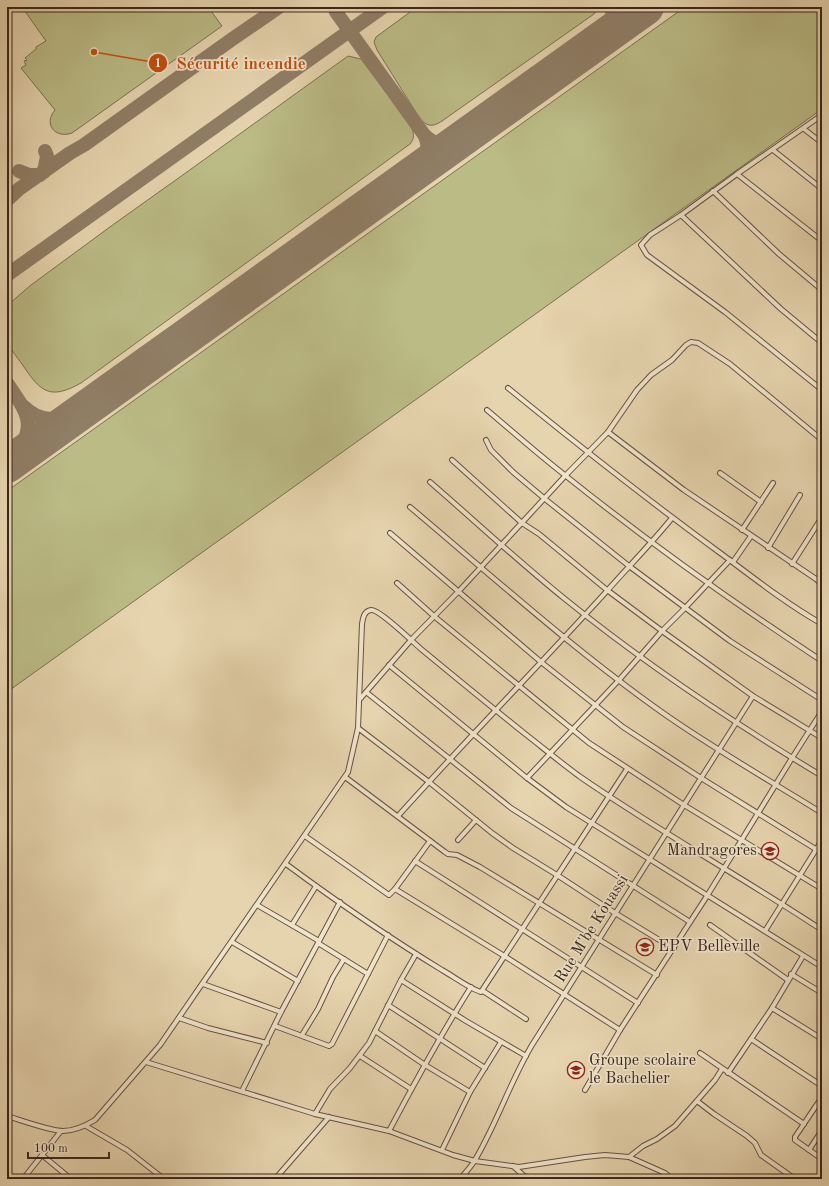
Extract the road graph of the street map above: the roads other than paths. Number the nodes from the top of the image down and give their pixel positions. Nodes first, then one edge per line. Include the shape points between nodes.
1 (822, 115) edge
2 (804, 129) junction
3 (822, 143) edge
4 (772, 150) junction
5 (737, 174) junction
6 (822, 189) edge
7 (713, 191) junction
8 (681, 215) junction
9 (822, 241) edge
10 (822, 290) edge
11 (822, 343) edge
12 (508, 388) dead end
13 (822, 390) edge
14 (487, 410) dead end
15 (608, 432) junction
16 (486, 440) dead end
17 (822, 440) edge
18 (587, 453) junction
19 (452, 460) dead end
20 (720, 473) dead end
21 (565, 476) junction
22 (430, 482) dead end
23 (773, 483) dead end
24 (800, 496) dead end
25 (545, 499) junction
26 (761, 502) junction
27 (410, 507) dead end
28 (822, 517) edge
29 (672, 518) junction
30 (522, 523) junction
31 (742, 530) junction
32 (390, 533) dead end
33 (751, 536) junction
34 (652, 543) junction
35 (502, 545) junction
36 (768, 548) junction
37 (731, 561) junction
38 (792, 564) junction
39 (630, 566) junction
40 (481, 568) junction
41 (822, 575) edge
42 (820, 582) edge
43 (398, 583) dead end
44 (709, 583) junction
45 (608, 590) junction
46 (458, 592) junction
47 (685, 608) junction
48 (586, 614) junction
49 (434, 617) junction
50 (822, 624) edge
51 (662, 631) junction
52 (564, 638) junction
53 (411, 640) junction
54 (640, 656) junction
55 (541, 662) junction
56 (822, 662) edge
57 (389, 665) junction
58 (619, 680) junction
59 (518, 685) junction
60 (366, 692) junction
61 (753, 696) junction
62 (360, 700) junction
63 (822, 700) edge
64 (595, 706) junction
65 (495, 710) junction
66 (822, 711) edge
67 (737, 722) junction
68 (358, 728) junction
69 (572, 730) junction
70 (810, 731) junction
71 (474, 734) junction
72 (822, 738) edge
73 (719, 750) junction
74 (551, 754) junction
75 (450, 758) junction
76 (792, 758) junction
77 (627, 769) junction
78 (822, 776) edge
79 (345, 778) junction
80 (527, 778) junction
81 (701, 778) junction
82 (429, 782) junction
83 (775, 784) junction
84 (609, 796) junction
85 (684, 805) junction
86 (822, 813) edge
87 (758, 814) junction
88 (398, 816) junction
89 (476, 820) junction
90 (591, 822) junction
91 (666, 833) junction
92 (305, 836) junction
93 (742, 839) junction
94 (430, 840) junction
95 (458, 840) dead end
96 (822, 840) edge
97 (574, 849) junction
98 (816, 849) junction
99 (822, 853) edge
100 (415, 860) junction
101 (650, 860) junction
102 (286, 864) junction
103 (724, 868) junction
104 (557, 875) junction
105 (800, 875) junction
106 (316, 886) junction
107 (633, 887) junction
108 (395, 889) junction
109 (822, 889) edge
110 (708, 896) junction
111 (340, 902) junction
112 (539, 904) junction
113 (783, 904) junction
114 (257, 905) junction
115 (615, 914) junction
116 (690, 922) junction
117 (292, 925) junction
118 (710, 925) dead end
119 (523, 930) junction
120 (822, 930) edge
121 (765, 931) junction
122 (388, 935) junction
123 (598, 940) junction
124 (232, 942) junction
125 (318, 942) junction
126 (674, 949) junction
127 (416, 954) junction
128 (803, 956) junction
129 (506, 957) junction
130 (344, 959) junction
131 (582, 967) junction
132 (822, 967) edge
133 (368, 974) junction
134 (792, 974) junction
135 (657, 976) junction
136 (401, 980) junction
137 (788, 980) junction
138 (298, 981) junction
139 (203, 984) junction
140 (471, 987) junction
141 (483, 991) junction
142 (822, 993) edge
143 (564, 995) junction
144 (638, 1004) junction
145 (388, 1005) junction
146 (772, 1008) junction
147 (281, 1012) junction
148 (454, 1013) junction
149 (179, 1018) junction
150 (526, 1019) dead end
151 (275, 1026) junction
152 (620, 1030) junction
153 (375, 1031) junction
154 (302, 1035) junction
155 (440, 1038) junction
156 (751, 1039) junction
157 (822, 1039) edge
158 (501, 1042) junction
159 (266, 1043) junction
160 (700, 1053) dead end
161 (360, 1056) junction
162 (526, 1056) junction
163 (146, 1062) junction
164 (425, 1065) junction
165 (485, 1068) junction
166 (722, 1069) junction
167 (728, 1073) junction
168 (822, 1086) edge
169 (411, 1089) junction
170 (585, 1090) dead end
171 (242, 1091) junction
172 (470, 1092) junction
173 (822, 1097) edge
174 (697, 1101) junction
175 (315, 1114) junction
176 (7, 1116) edge
177 (329, 1117) junction
178 (804, 1124) junction
179 (86, 1126) junction
180 (822, 1130) edge
181 (61, 1131) junction
182 (390, 1131) junction
183 (442, 1150) junction
184 (809, 1150) junction
185 (42, 1155) junction
186 (629, 1157) junction
187 (822, 1159) edge
188 (474, 1161) junction
189 (513, 1166) junction
190 (23, 1179) edge
191 (71, 1179) edge
192 (164, 1179) edge
193 (275, 1179) edge
194 (460, 1179) edge
195 (530, 1179) edge
196 (672, 1179) edge
197 (795, 1179) edge

1 - 2 street
2 - 3 street
2 - 4 street
4 - 5 street
4 - 6 street
5 - 7 street
5 - 9 street
7 - 8 street
7 - 10 street via 779,254
8 - 11 street via 776,304
8 - 13 street via 640,244 647,255 725,312
12 - 18 street
14 - 21 street
15 - 17 street via 637,390 691,342 707,348 730,364
15 - 18 street
15 - 31 street
16 - 25 street via 500,460
18 - 21 street
18 - 29 street
19 - 30 street
20 - 26 street
21 - 25 street
21 - 34 street
22 - 35 street
23 - 26 street
24 - 36 street
25 - 30 street
25 - 39 street
26 - 31 street
27 - 40 street
28 - 38 street
29 - 34 street
29 - 37 street
30 - 35 street
30 - 45 street
31 - 33 street
32 - 46 street
33 - 36 street
33 - 37 street
34 - 39 street
34 - 44 street
35 - 40 street
35 - 48 street
36 - 38 street
37 - 44 street
37 - 50 street
38 - 42 street
39 - 45 street
39 - 47 street
40 - 46 street
40 - 52 street
41 - 42 street
43 - 49 street
44 - 47 street
44 - 56 street
45 - 48 street
45 - 51 street
46 - 49 street
46 - 55 street
47 - 51 street
47 - 63 street via 730,641
48 - 52 street
48 - 54 street
49 - 53 street
49 - 59 street
51 - 54 street
51 - 61 street
52 - 55 street
52 - 58 street
53 - 57 street
53 - 62 street via 374,610 365,613 362,624
53 - 65 street
54 - 58 street
54 - 67 street
55 - 59 street
55 - 64 street
57 - 60 street
57 - 71 street
58 - 64 street
58 - 73 street
59 - 65 street
59 - 69 street
60 - 62 street
60 - 75 street
61 - 67 street, Rue M'be Kouassi
61 - 70 street
62 - 68 street
64 - 69 street
64 - 81 street
65 - 71 street
65 - 74 street
66 - 70 street
67 - 73 street, Rue M'be Kouassi
67 - 76 street
68 - 79 street via 351,763
68 - 82 street
69 - 74 street
69 - 77 street
70 - 72 street
70 - 76 street
71 - 75 street
71 - 80 street
73 - 81 street, Rue M'be Kouassi
73 - 83 street
74 - 80 street
74 - 84 street
75 - 82 street
75 - 97 street via 511,808
76 - 78 street
76 - 83 street
77 - 84 street
77 - 85 street
79 - 88 street
79 - 92 street
80 - 90 street
81 - 85 street, Rue M'be Kouassi
81 - 87 street
82 - 88 street
82 - 89 street
83 - 86 street
83 - 87 street
84 - 90 street
84 - 91 street
85 - 91 street, Rue M'be Kouassi
85 - 93 street
87 - 93 street
87 - 98 street
88 - 94 street
89 - 95 street
89 - 104 street via 513,848
90 - 97 street
90 - 101 street
91 - 101 street, Rue M'be Kouassi
91 - 103 street
92 - 102 street
92 - 108 street via 386,894 391,894
93 - 103 street
93 - 105 street
94 - 100 street
94 - 112 street via 448,854 457,855
96 - 98 street
97 - 104 street
97 - 107 street
98 - 99 street
98 - 105 street
100 - 108 street
100 - 119 street
101 - 107 street, Rue M'be Kouassi
101 - 110 street
102 - 106 street
102 - 114 street
103 - 110 street
103 - 113 street
104 - 112 street
104 - 115 street
105 - 109 street
105 - 113 street
106 - 111 street
106 - 117 street
107 - 115 street, Rue M'be Kouassi
107 - 116 street
108 - 129 street
110 - 116 street
110 - 121 street
111 - 122 street
111 - 125 street
112 - 119 street
112 - 123 street
113 - 120 street
113 - 121 street
114 - 117 street
114 - 124 street
115 - 123 street, Rue M'be Kouassi
115 - 126 street
116 - 126 street
117 - 125 street
118 - 137 street
119 - 129 street
119 - 131 street
121 - 128 street
122 - 127 street
122 - 133 street
123 - 131 street, Rue M'be Kouassi
123 - 135 street
124 - 138 street
124 - 139 street
125 - 130 street
125 - 138 street
126 - 135 street
127 - 136 street
127 - 140 street
128 - 132 street
128 - 134 street
129 - 141 street
129 - 143 street
130 - 133 street
130 - 154 street
131 - 143 street, Rue M'be Kouassi
131 - 144 street
133 - 154 street via 329,1046
134 - 137 street
134 - 142 street
135 - 144 street
136 - 145 street
136 - 148 street
137 - 146 street
138 - 147 street
139 - 147 street
139 - 149 street
140 - 141 street
140 - 148 street
141 - 150 street
143 - 152 street
143 - 162 street, Rue M'be Kouassi
144 - 152 street
145 - 153 street
145 - 155 street
146 - 156 street
146 - 157 street
147 - 151 street
148 - 155 street
148 - 158 street
149 - 159 street
149 - 163 street
151 - 154 street
151 - 159 street
152 - 170 street
153 - 161 street
153 - 164 street
155 - 164 street
155 - 165 street
156 - 167 street
156 - 168 street
158 - 162 street
158 - 165 street
159 - 171 street
160 - 166 street
161 - 169 street
161 - 175 street via 330,1089
162 - 188 street, Rue M'be Kouassi
163 - 171 street
163 - 179 street via 95,1120
164 - 169 street
164 - 172 street
165 - 172 street
166 - 167 street
166 - 174 street
167 - 178 street
169 - 182 street
171 - 175 street
172 - 183 street
173 - 178 street
174 - 186 street via 675,1126
174 - 197 street via 748,1136 761,1156
175 - 177 street
176 - 181 street
177 - 182 street
177 - 193 street
178 - 184 street via 794,1140
179 - 181 street
179 - 192 street via 128,1150
180 - 184 street
181 - 185 street
182 - 183 street
183 - 188 street
184 - 187 street
185 - 190 street
185 - 191 street
186 - 189 street via 605,1155
186 - 196 street via 665,1173
188 - 189 street
188 - 194 street, Rue M'be Kouassi
189 - 195 street

